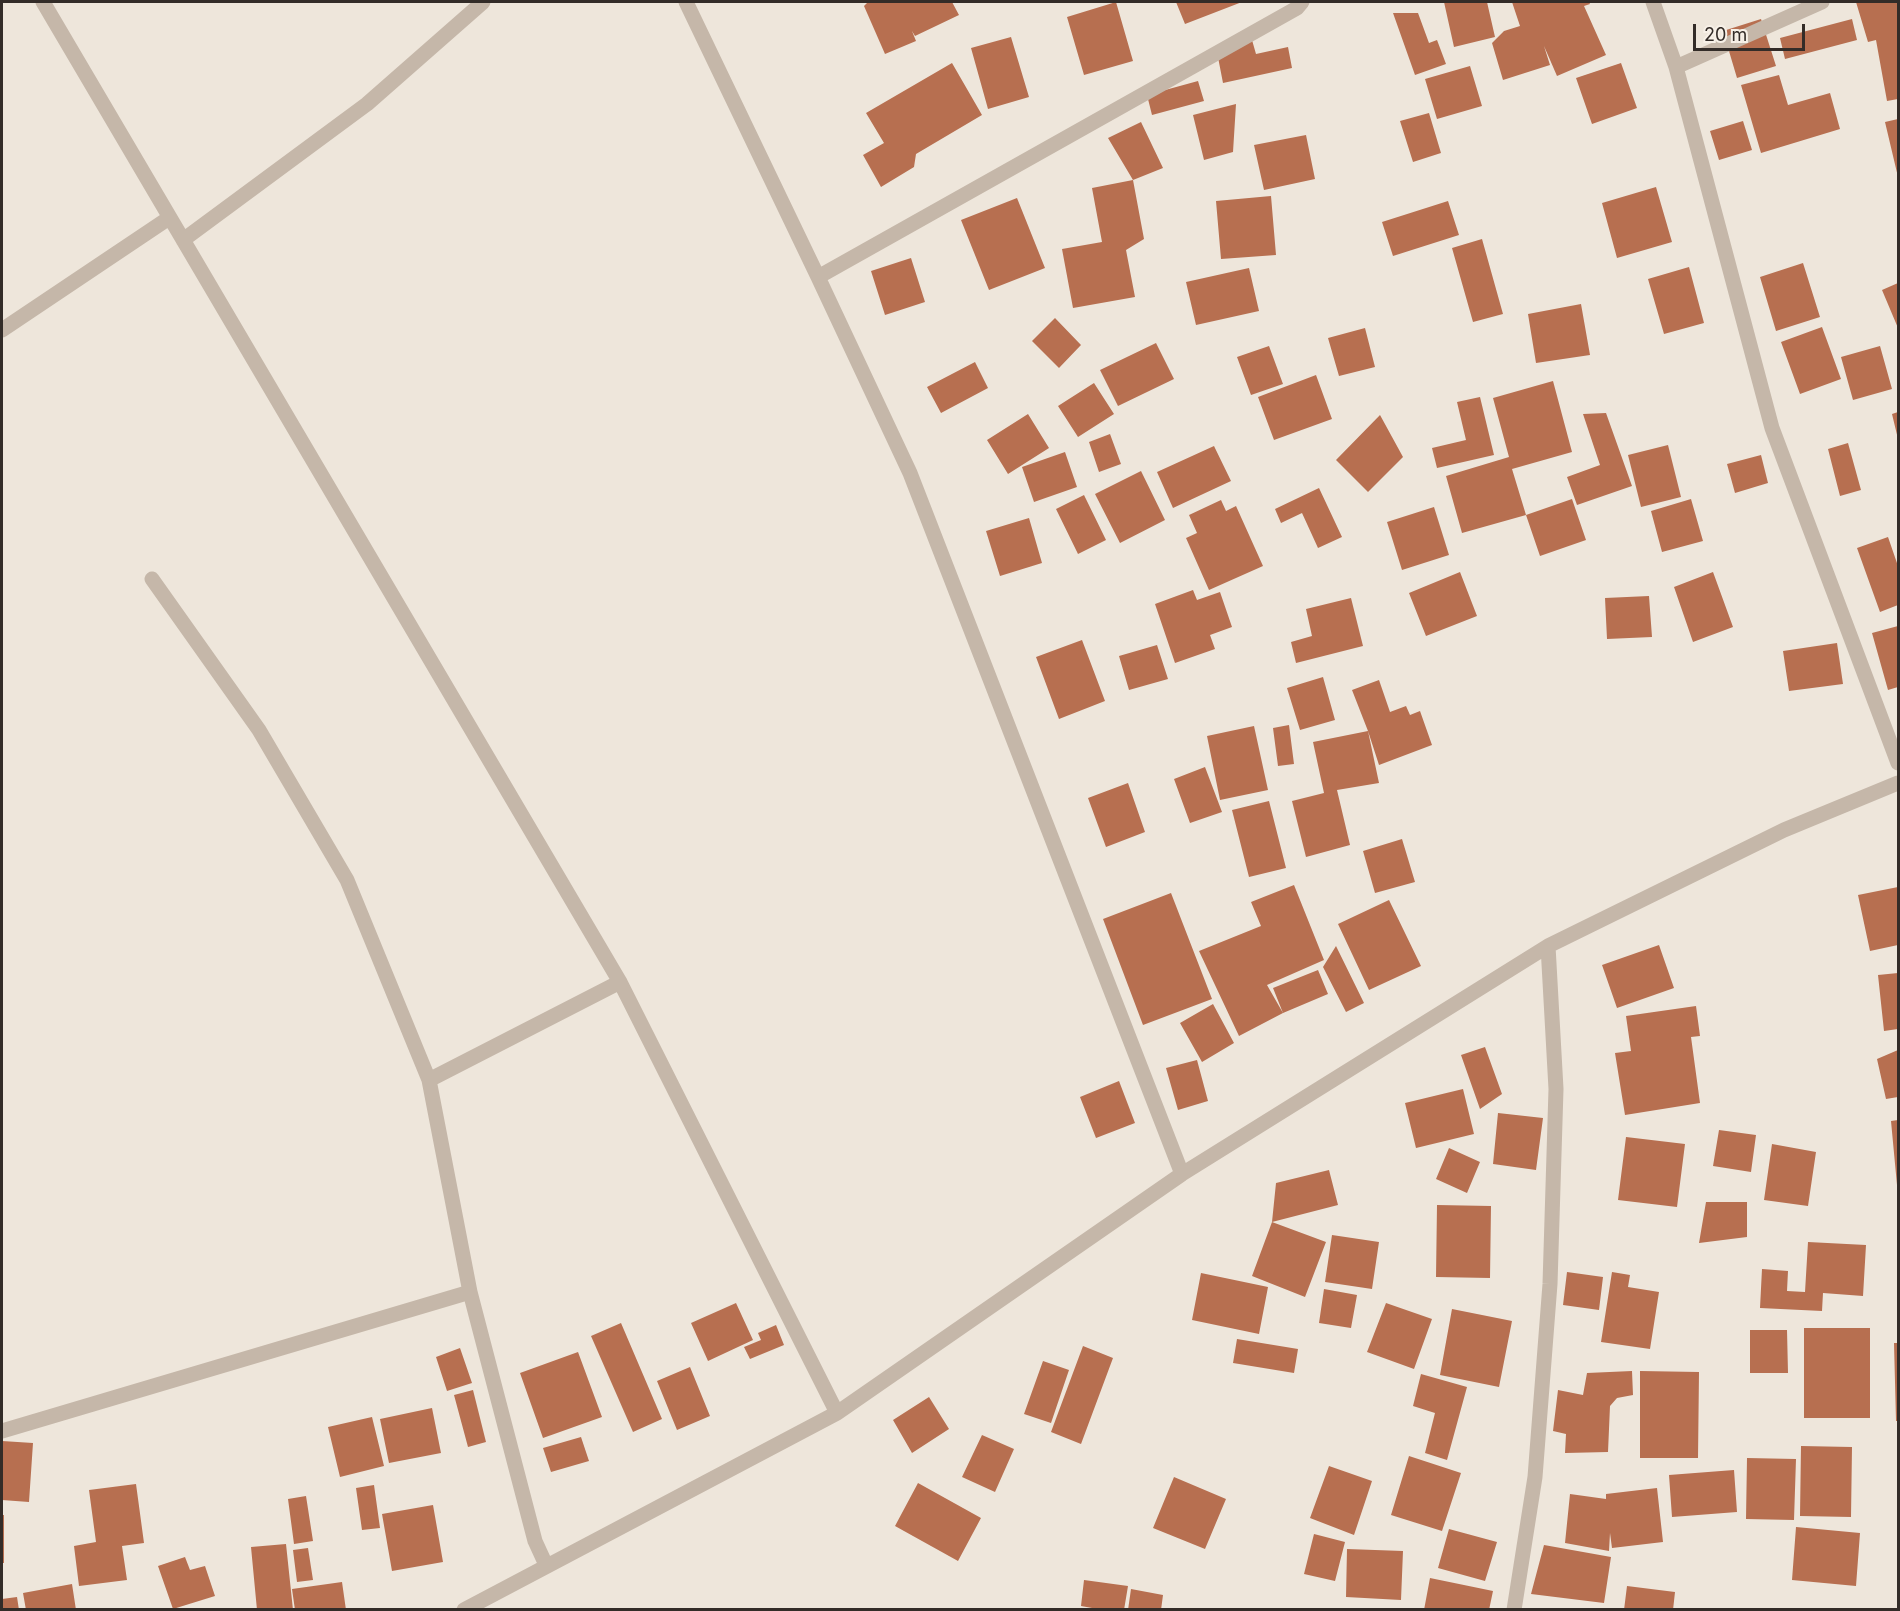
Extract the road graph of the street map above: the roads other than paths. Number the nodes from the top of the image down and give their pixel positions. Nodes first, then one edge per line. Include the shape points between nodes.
1 (43, 2) edge
2 (483, 2) edge
3 (686, 2) edge
4 (1302, 2) edge
5 (1653, 2) edge
6 (1822, 2) edge
7 (1676, 67) junction
8 (169, 218) junction
9 (183, 240) junction
10 (818, 277) junction
11 (2, 330) edge
12 (152, 579) dead end
13 (1899, 763) edge
14 (1899, 783) edge
15 (1548, 946) junction
16 (620, 982) junction
17 (429, 1080) junction
18 (1182, 1174) junction
19 (470, 1292) junction
20 (837, 1413) junction
21 (2, 1431) edge
22 (546, 1565) junction
23 (464, 1610) edge
24 (1515, 1610) edge

1 - 8 street
2 - 9 street via 367,104
3 - 10 street
4 - 10 street
5 - 7 street
6 - 7 street
7 - 13 street via 1772,428
8 - 9 street
8 - 11 street
9 - 16 street
10 - 18 street via 910,473
12 - 17 street via 259,730 348,880
14 - 15 street via 1784,830
15 - 18 street
15 - 24 street via 1556,1089 1550,1284 1535,1477
16 - 17 street
16 - 20 street
17 - 19 street
18 - 20 street
19 - 21 street
19 - 22 street via 536,1541
20 - 22 street
22 - 23 street

